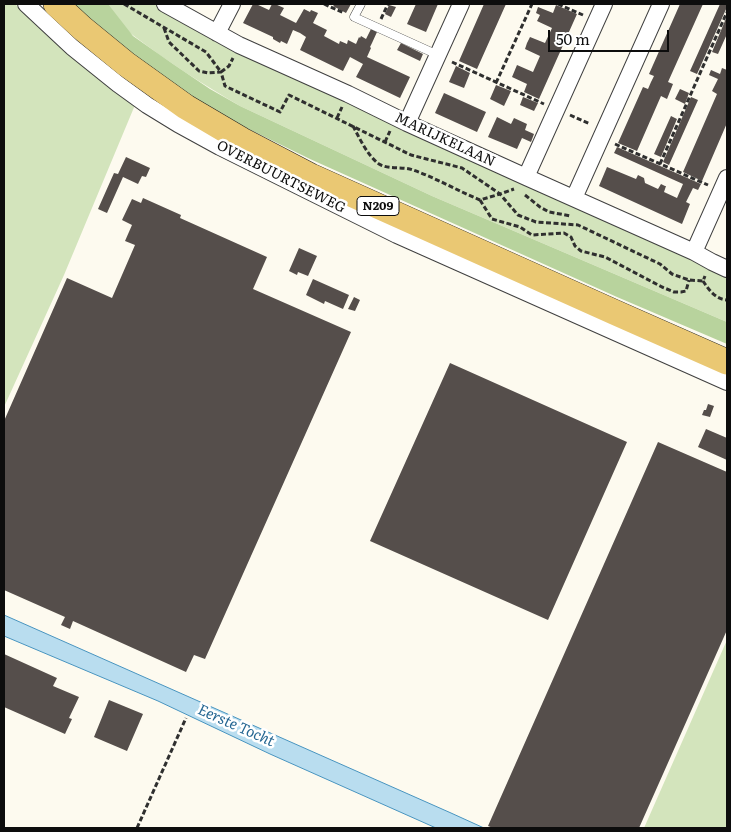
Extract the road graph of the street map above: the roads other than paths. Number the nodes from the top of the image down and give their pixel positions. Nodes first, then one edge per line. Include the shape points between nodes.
1 (26, 4) edge
2 (56, 4) edge
3 (165, 4) edge
4 (232, 4) edge
5 (361, 4) edge
6 (460, 4) edge
7 (604, 4) edge
8 (661, 4) edge
9 (217, 33) junction
10 (438, 55) junction
11 (407, 122) junction
12 (522, 183) junction
13 (724, 185) edge
14 (574, 198) junction
15 (694, 252) junction
16 (727, 269) edge
17 (727, 362) edge
18 (727, 382) edge

1 - 18 street, OVERBUURTSEWEG via 118,84 212,143 397,235
2 - 17 main road, OVERBUURTSEWEG / N209 via 126,64 186,107 242,140 320,180
3 - 9 street, MARIJKELAAN
4 - 9 street
5 - 10 lane via 354,17
6 - 10 street
7 - 12 street
8 - 14 street
9 - 11 street, MARIJKELAAN
10 - 11 street
11 - 12 street, MARIJKELAAN
12 - 14 street, MARIJKELAAN
13 - 15 street
14 - 15 street, MARIJKELAAN
15 - 16 street, MARIJKELAAN

